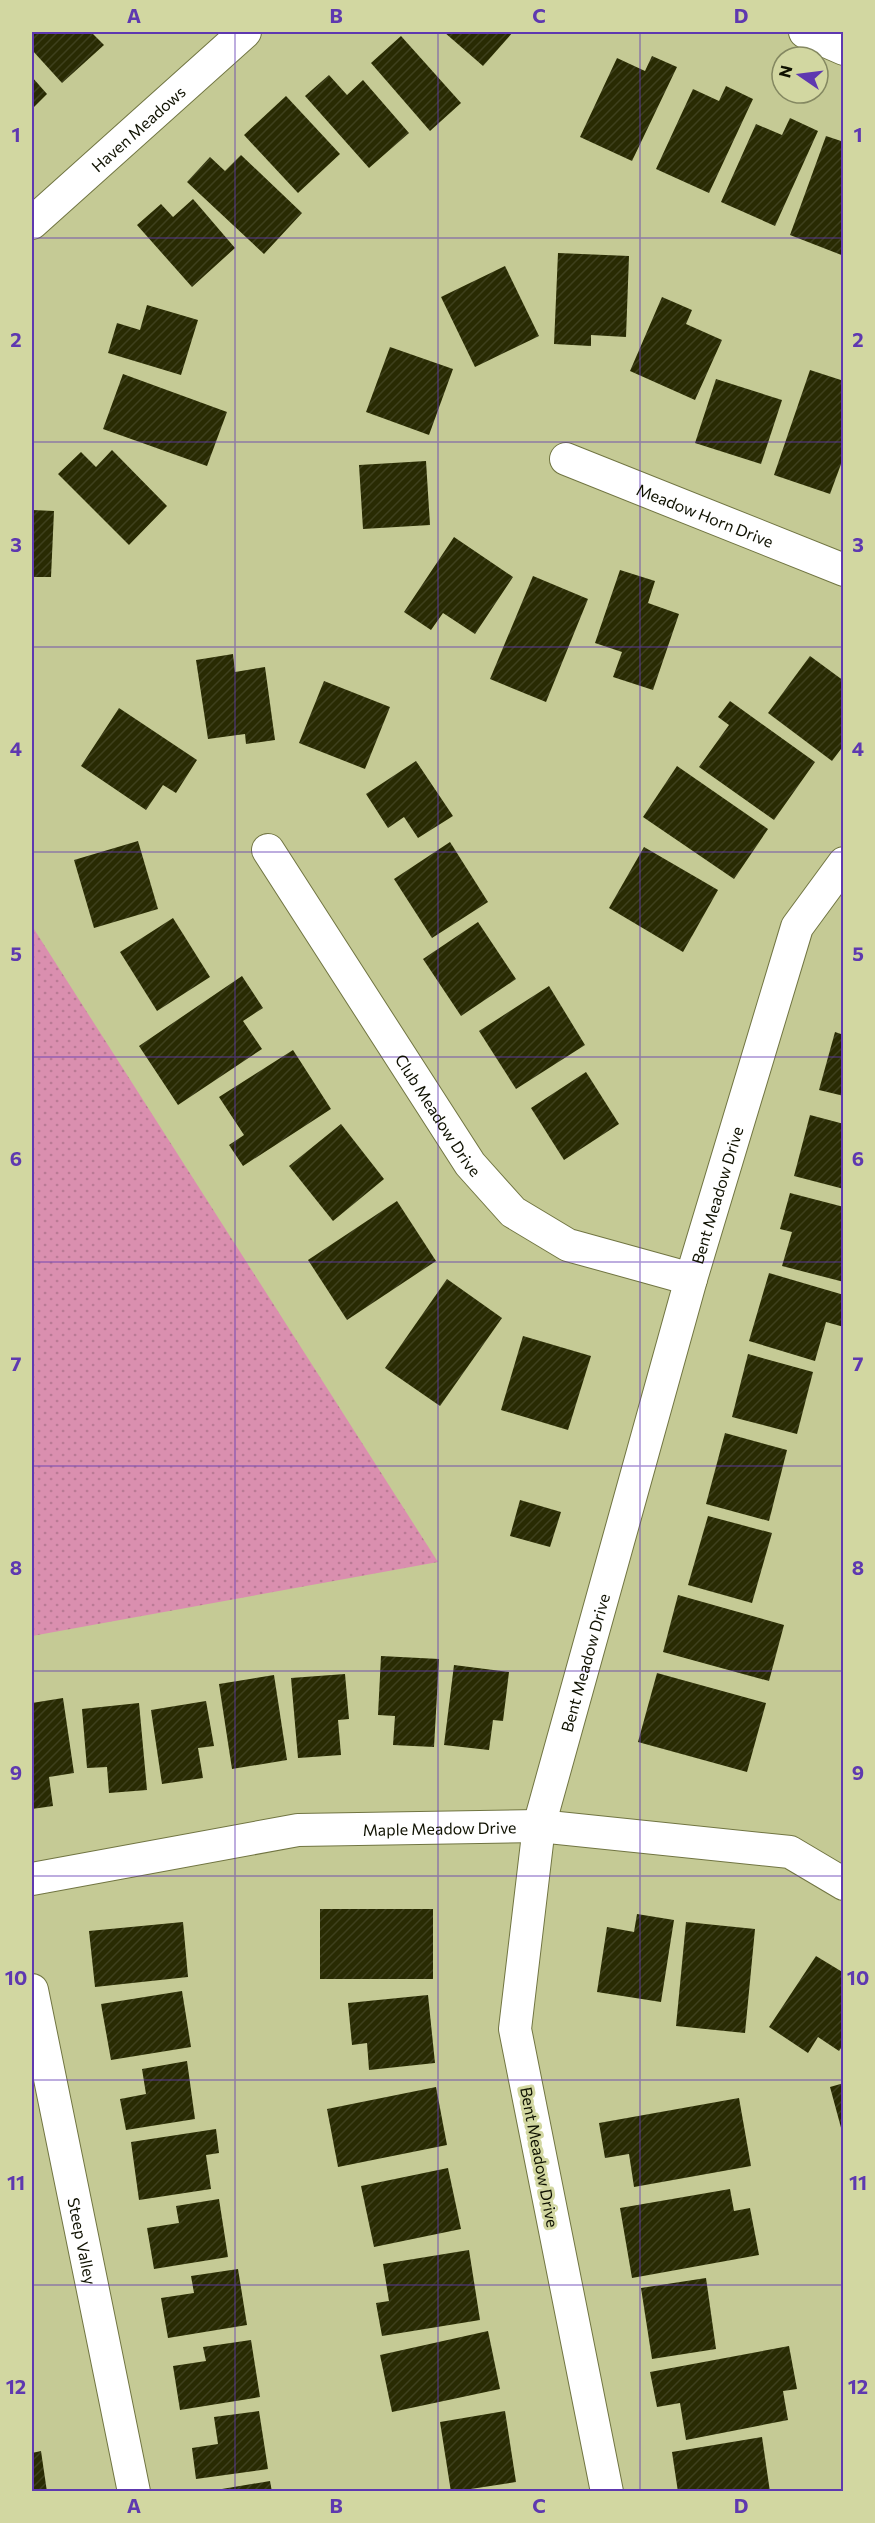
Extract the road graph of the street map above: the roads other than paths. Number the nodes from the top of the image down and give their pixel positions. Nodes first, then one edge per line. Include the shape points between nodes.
1 (245, 32) edge
2 (805, 32) edge
3 (843, 49) edge
4 (32, 223) edge
5 (566, 459) dead end
6 (843, 570) edge
7 (268, 850) dead end
8 (843, 863) edge
9 (691, 1279) junction
10 (539, 1827) junction
11 (32, 1879) edge
12 (843, 1884) edge
13 (32, 1990) edge
14 (134, 2492) edge
15 (607, 2492) edge

1 - 4 street, Haven Meadows
2 - 3 street
5 - 6 street, Meadow Horn Drive
7 - 9 street, Club Meadow Drive via 470,1164 513,1212 568,1245
8 - 9 street, Bent Meadow Drive via 797,927
9 - 10 street, Bent Meadow Drive
10 - 11 street, Maple Meadow Drive via 298,1830
10 - 12 street, Maple Meadow Drive via 790,1852
10 - 15 street, Bent Meadow Drive via 515,2029
13 - 14 street, Steep Valley

